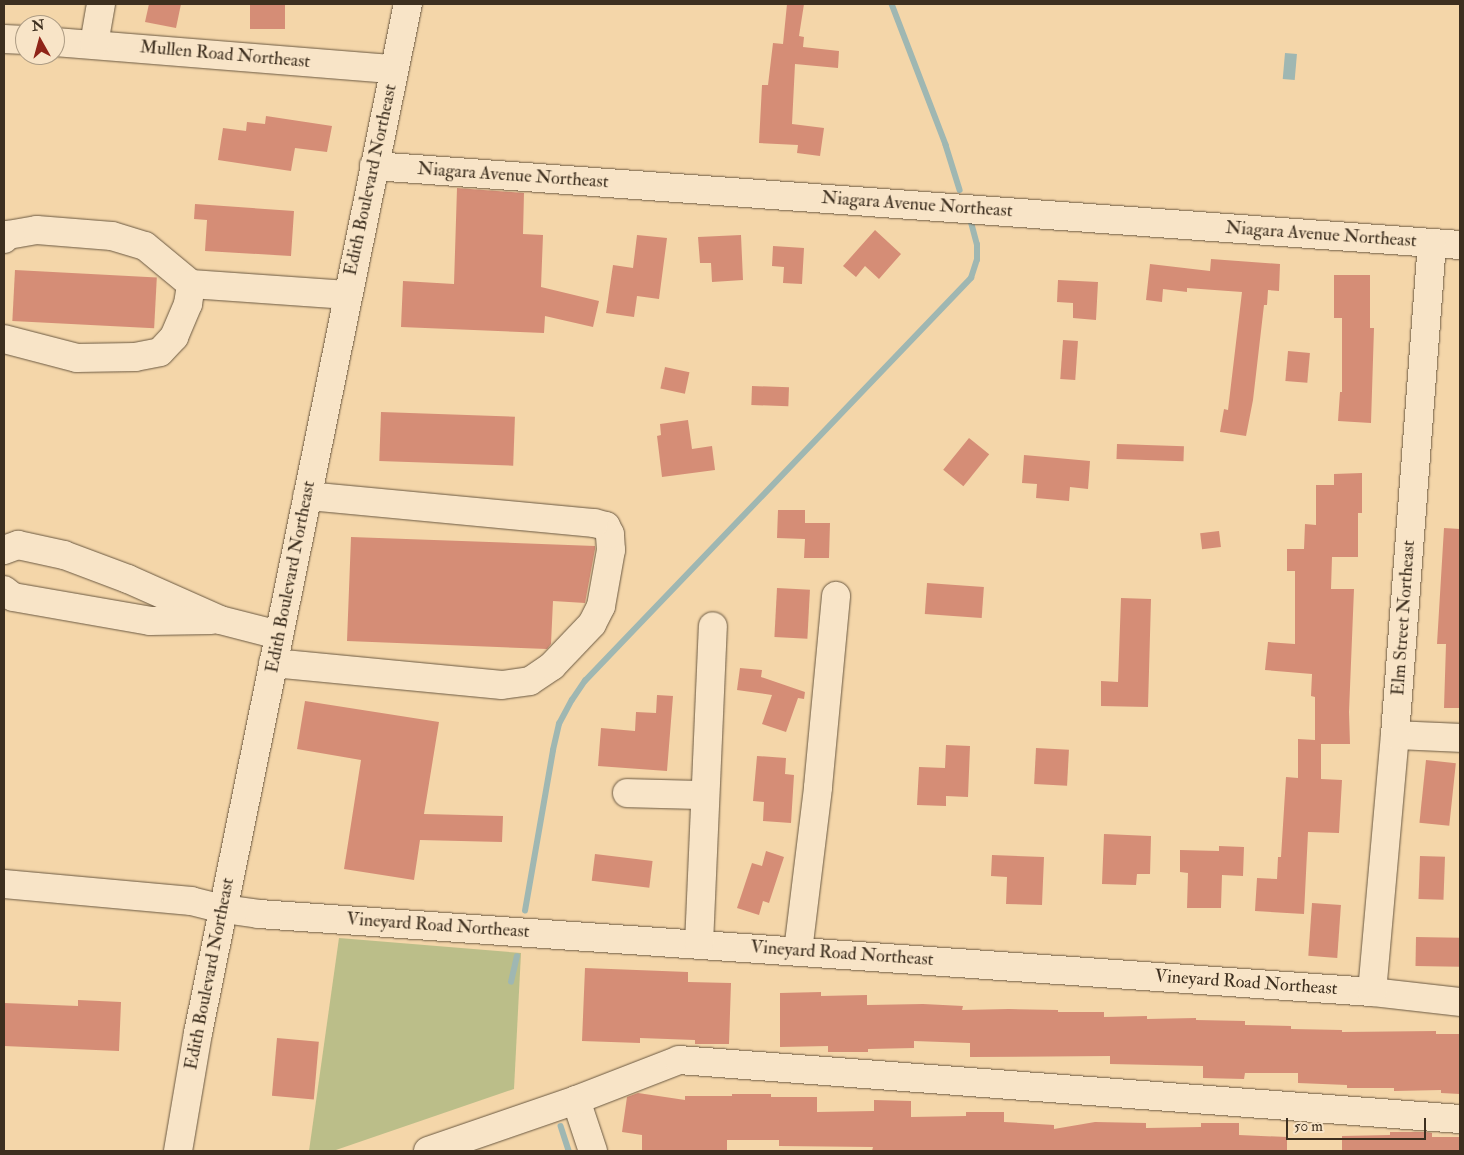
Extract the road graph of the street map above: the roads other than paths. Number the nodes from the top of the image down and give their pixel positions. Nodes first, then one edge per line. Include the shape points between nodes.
1 (101, 4) edge
2 (408, 4) edge
3 (65, 43) edge
4 (94, 44) junction
5 (394, 69) junction
6 (374, 166) junction
7 (4, 239) edge
8 (1432, 244) junction
9 (1460, 245) edge
10 (191, 284) junction
11 (348, 295) junction
12 (4, 339) edge
13 (307, 496) junction
14 (4, 550) edge
15 (4, 590) edge
16 (836, 596) dead end
17 (220, 620) junction
18 (712, 626) dead end
19 (279, 635) junction
20 (273, 663) junction
21 (1395, 735) junction
22 (1460, 738) edge
23 (627, 793) dead end
24 (706, 795) junction
25 (4, 884) edge
26 (224, 909) junction
27 (699, 944) junction
28 (798, 951) junction
29 (1372, 992) junction
30 (1460, 1002) edge
31 (576, 1100) junction
32 (1460, 1119) edge
33 (178, 1151) edge
34 (428, 1151) edge
35 (593, 1151) edge

1 - 4 street
2 - 5 street, Edith Boulevard Northeast
3 - 4 street, Mullen Road Northeast
4 - 5 street, Mullen Road Northeast
5 - 6 street, Edith Boulevard Northeast
6 - 8 street, Niagara Avenue Northeast
6 - 11 street, Edith Boulevard Northeast
7 - 10 street via 8,235 37,230 112,236 145,246
8 - 9 street, Niagara Avenue Northeast
8 - 21 street, Elm Street Northeast
10 - 11 street
10 - 12 street via 188,304 174,337 160,352 135,358 77,358
11 - 13 street, Edith Boulevard Northeast
13 - 19 street, Edith Boulevard Northeast
13 - 20 street via 606,526 611,550 601,606 592,624 552,666 530,681 502,685
14 - 17 street via 18,545 64,555
15 - 17 street via 13,597 150,620
16 - 28 street
17 - 19 street
18 - 24 street
19 - 20 street, Edith Boulevard Northeast
20 - 26 street, Edith Boulevard Northeast
21 - 22 street
21 - 29 street, Elm Street Northeast
23 - 24 street
24 - 27 street
25 - 26 street, Vineyard Road Northeast via 191,901
26 - 27 street, Vineyard Road Northeast
26 - 33 street, Edith Boulevard Northeast via 184,1106
27 - 28 street, Vineyard Road Northeast
28 - 29 street, Vineyard Road Northeast
29 - 30 street, Vineyard Road Northeast
31 - 32 street via 679,1060
31 - 34 street
31 - 35 street

